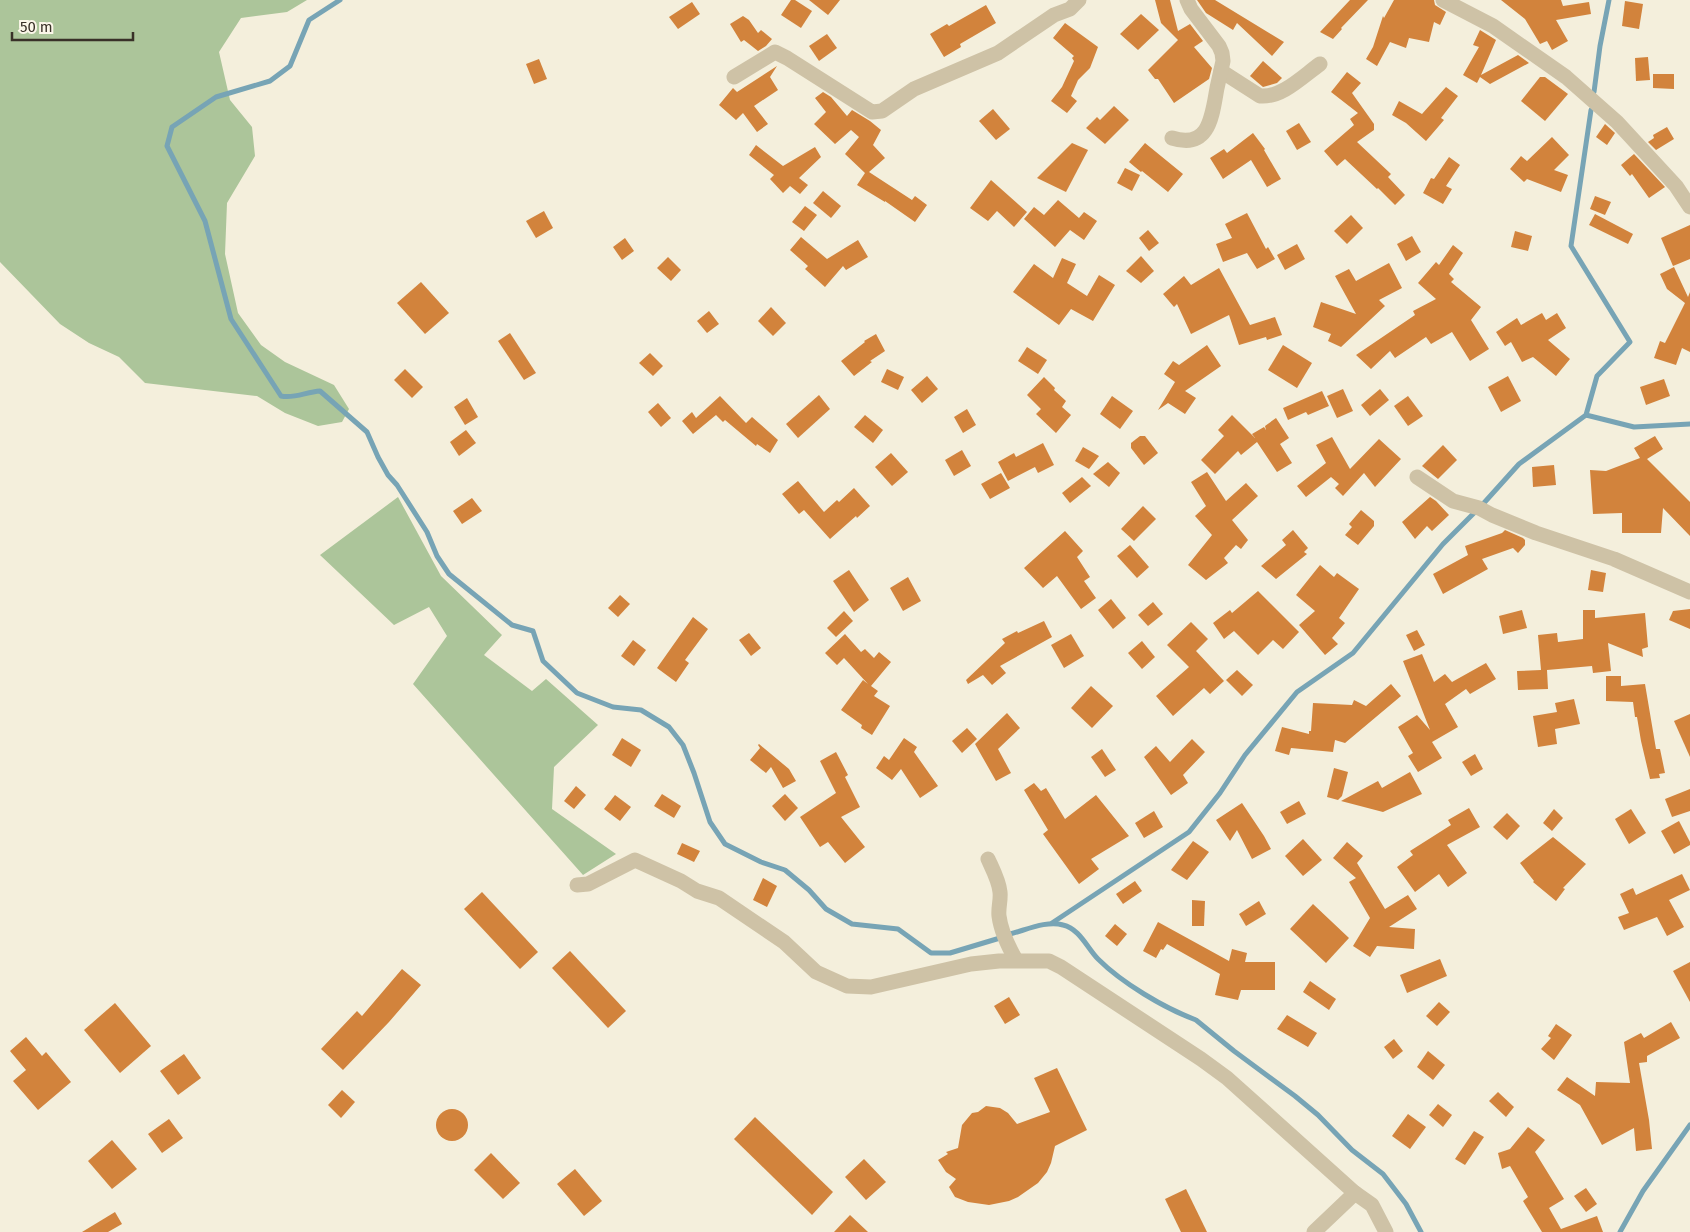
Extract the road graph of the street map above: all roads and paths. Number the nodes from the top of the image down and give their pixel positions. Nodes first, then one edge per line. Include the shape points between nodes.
1 (1079, 0) edge
2 (1187, 0) edge
3 (1444, 0) edge
4 (1320, 64) dead end
5 (1221, 70) junction
6 (734, 77) dead end
7 (1172, 138) dead end
8 (1690, 207) edge
9 (1417, 477) dead end
10 (1690, 592) edge
11 (988, 859) dead end
12 (577, 885) dead end
13 (1016, 960) junction
14 (1355, 1193) junction
15 (1314, 1232) edge
16 (1386, 1232) edge

1 - 6 street via 1070,9 1054,15 998,53 914,89 882,111 872,112 775,52
2 - 5 street via 1190,9 1219,46
3 - 8 street via 1493,26 1566,77 1617,122 1676,186
4 - 5 street via 1278,93 1266,96 1260,96
5 - 7 street via 1209,125 1198,137 1184,142
9 - 10 street via 1453,501 1614,559
11 - 13 street via 1000,892 1001,926
12 - 13 street via 588,884 635,860 719,898 784,942 816,972 847,986 871,987 971,964
13 - 14 street via 1049,961 1061,967 1202,1059
14 - 15 street
14 - 16 street via 1372,1205

